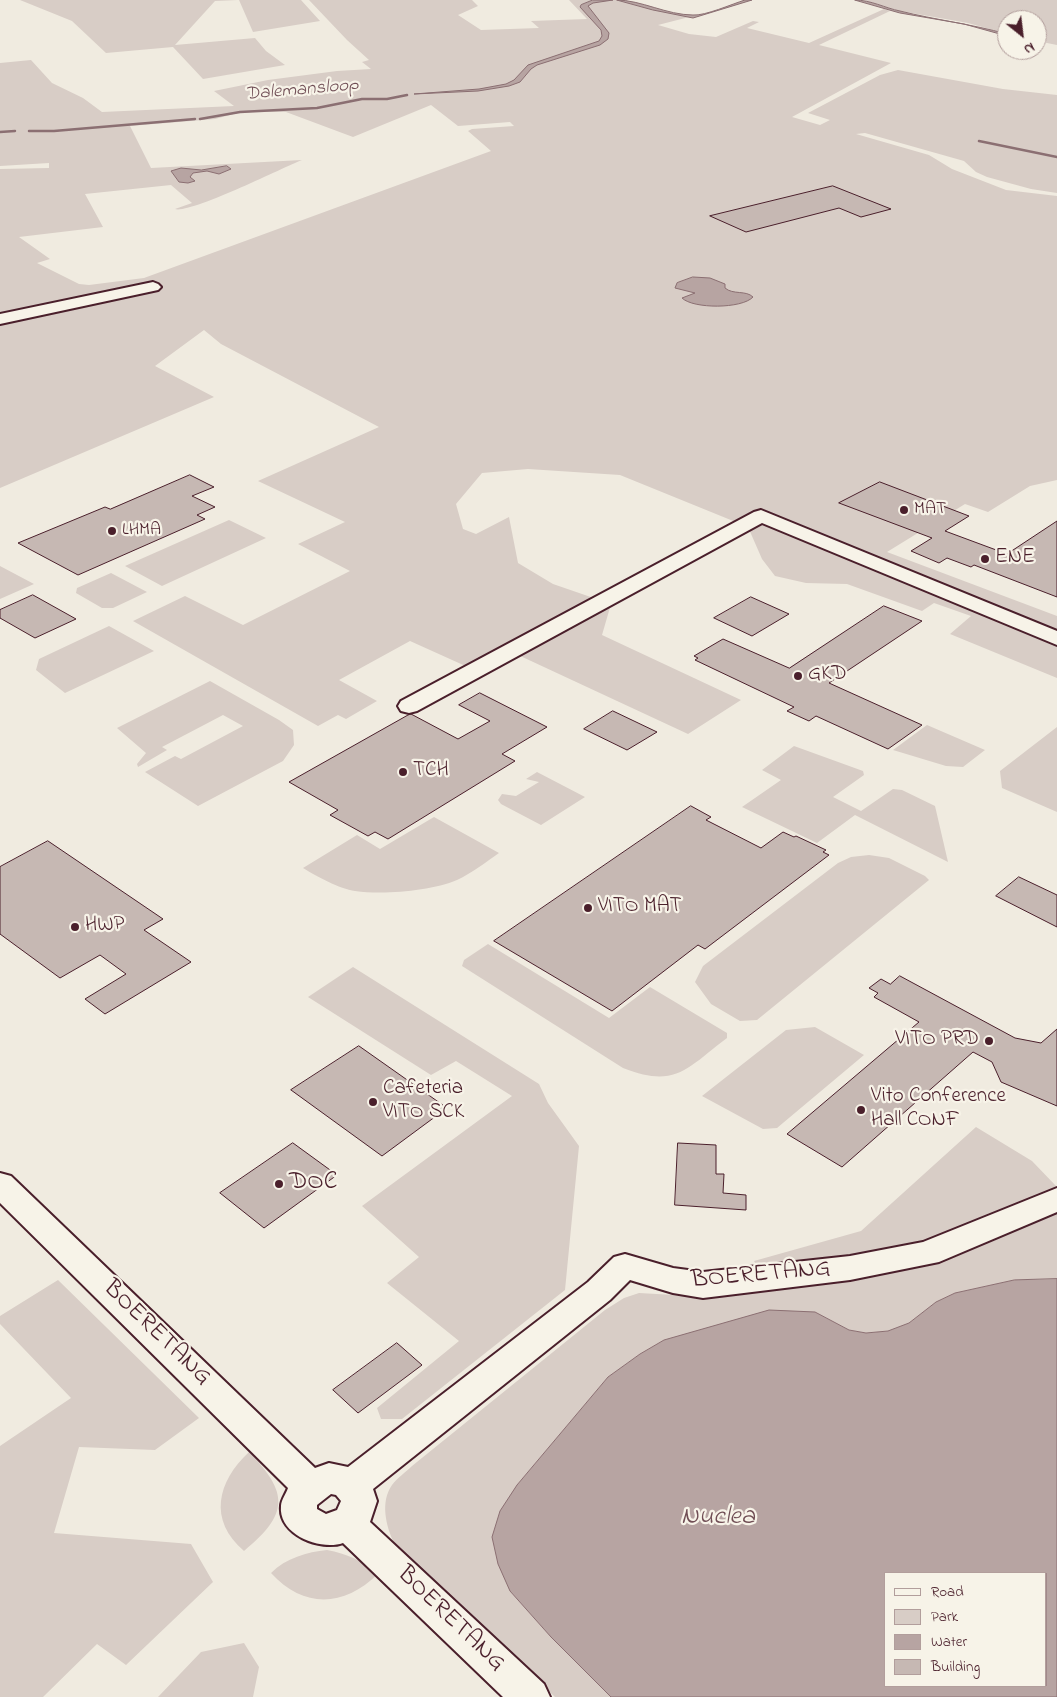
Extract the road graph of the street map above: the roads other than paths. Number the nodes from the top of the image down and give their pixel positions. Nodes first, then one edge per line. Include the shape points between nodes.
1 (153, 287) dead end
2 (0, 319) edge
3 (1057, 639) edge
4 (409, 706) dead end
5 (0, 1184) edge
6 (1057, 1199) edge
7 (352, 1485) junction
8 (310, 1486) junction
9 (348, 1524) junction
10 (530, 1697) edge

1 - 2 street
3 - 4 street via 761,516
5 - 8 street, BOERETANG
6 - 7 street, BOERETANG via 928,1253 850,1268 703,1285 673,1281 625,1266 599,1291
7 - 8 street via 330,1478
7 - 9 street via 358,1492 359,1509
8 - 9 street via 301,1499 301,1514 305,1520 320,1530
9 - 10 street, BOERETANG

